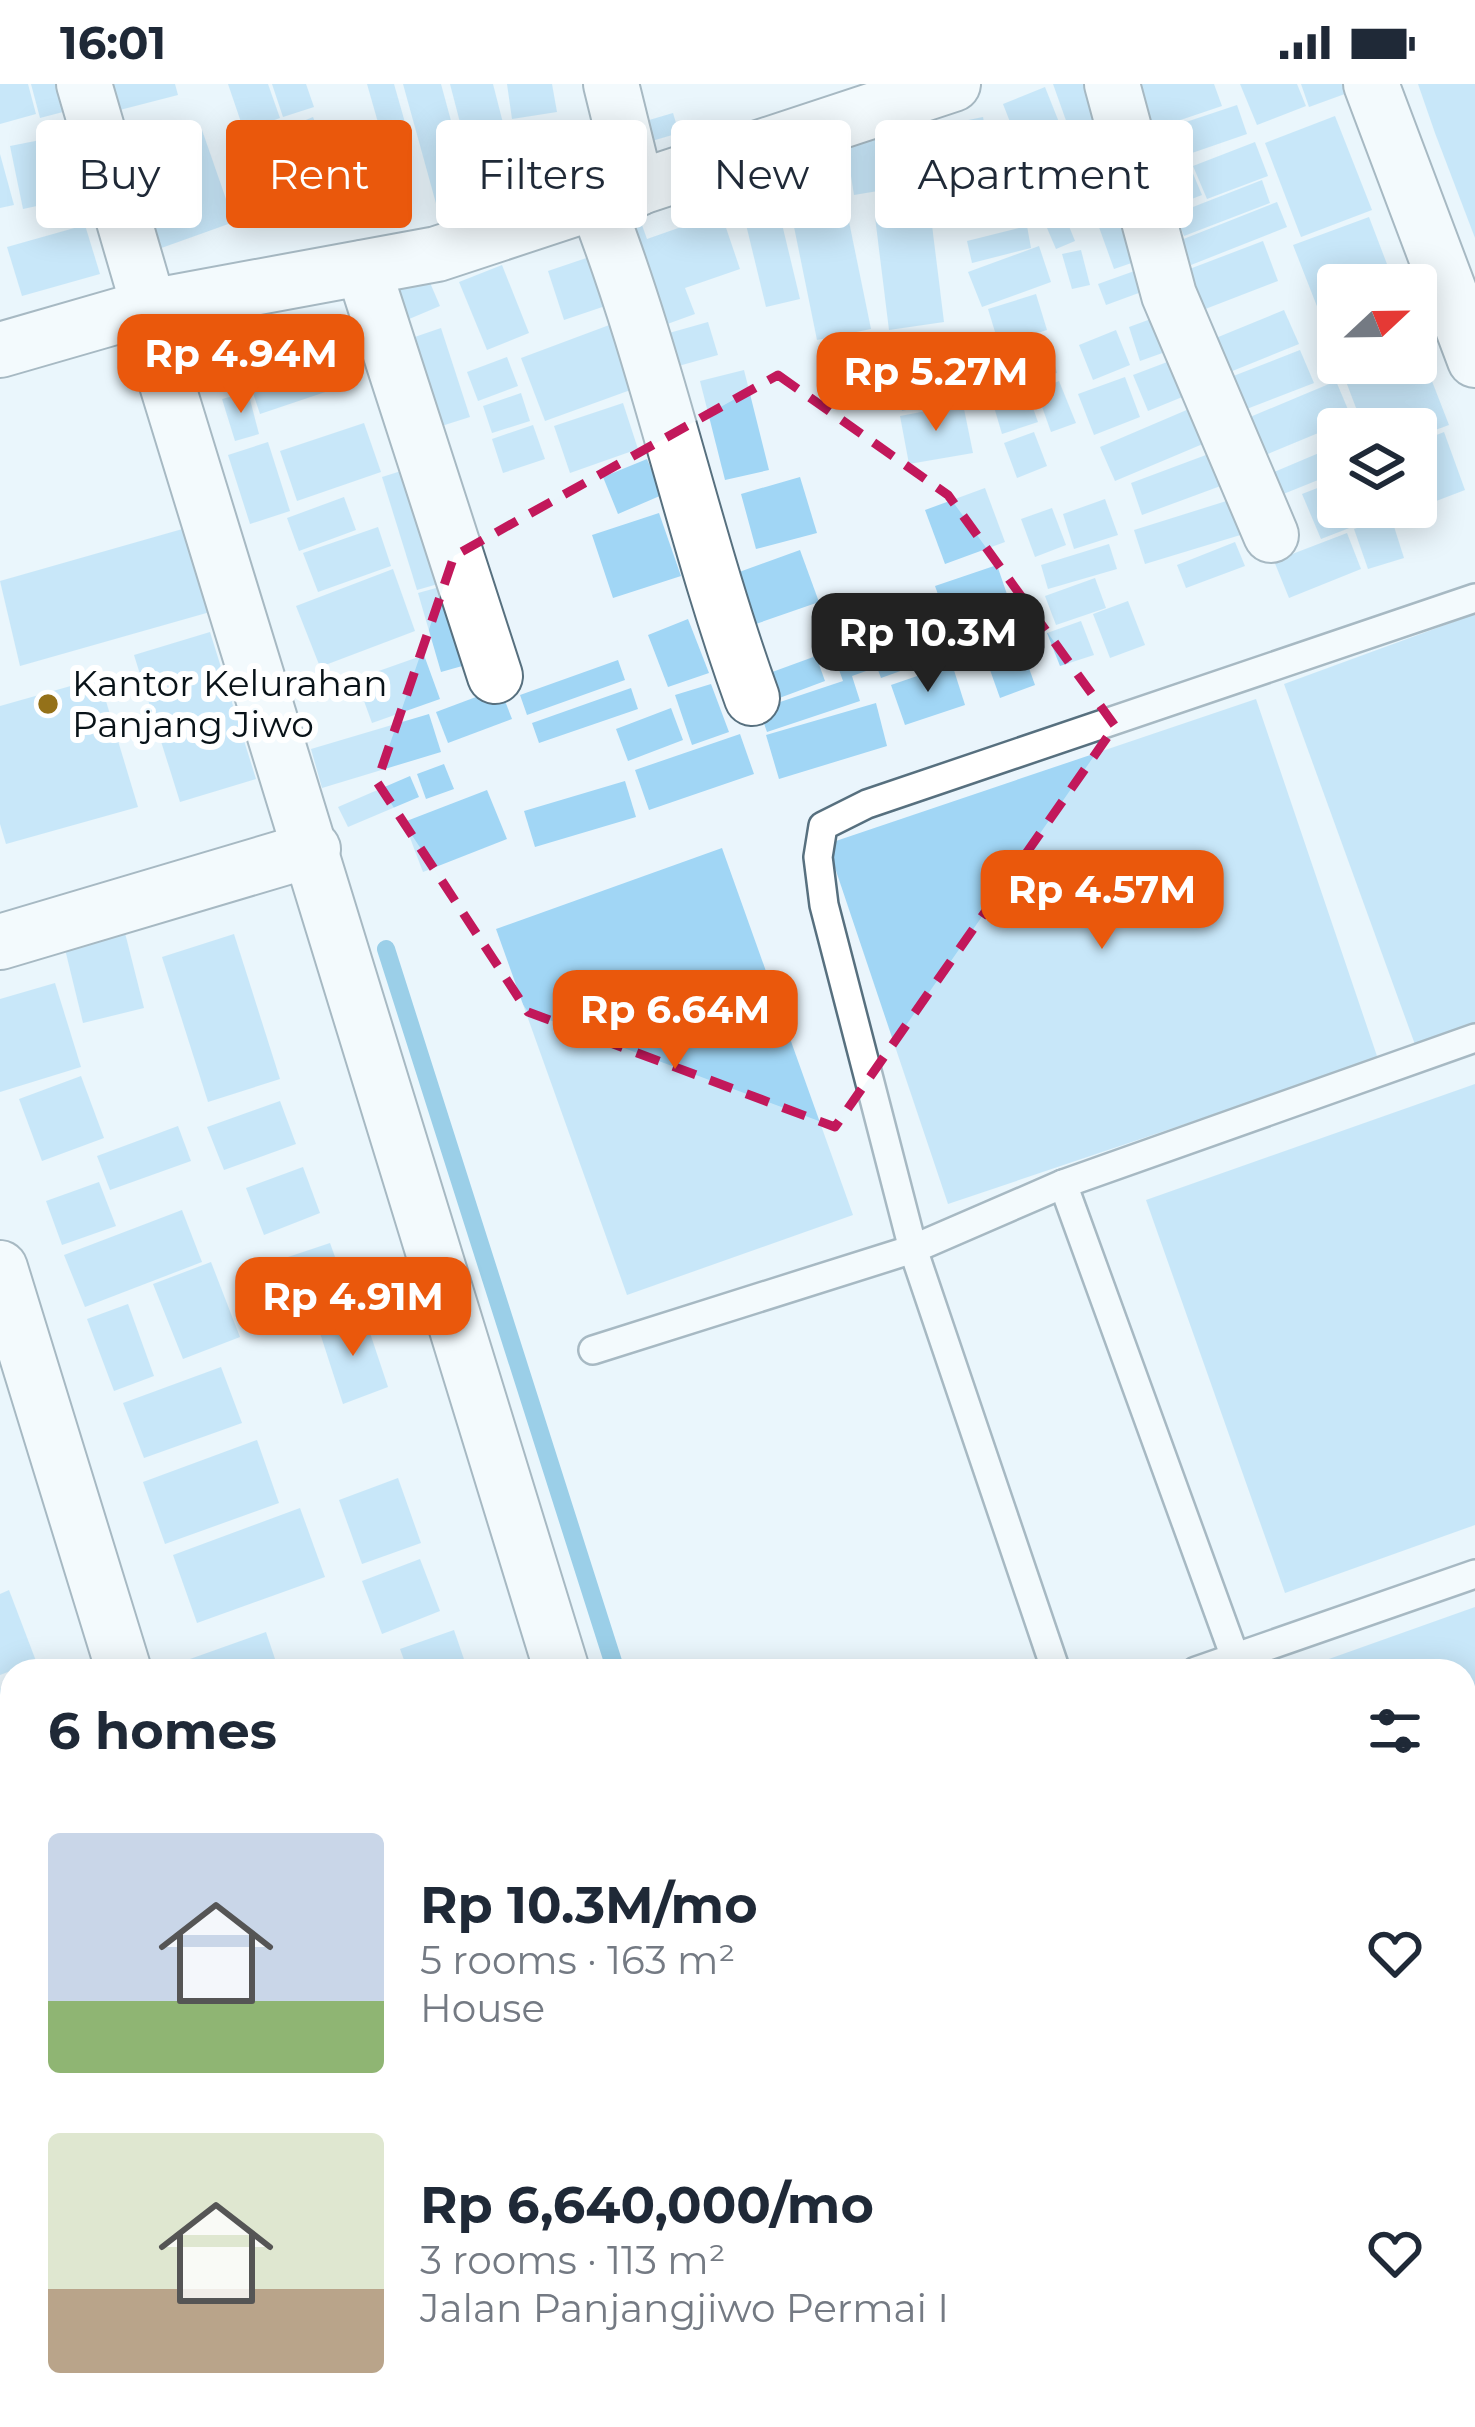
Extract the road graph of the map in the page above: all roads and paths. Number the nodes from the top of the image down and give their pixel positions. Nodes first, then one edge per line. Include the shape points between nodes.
1 (84, 84) edge
2 (611, 84) edge
3 (953, 84) edge
4 (1112, 84) edge
5 (1371, 84) edge
6 (613, 120) edge
7 (647, 185) edge
8 (516, 228) edge
9 (623, 228) edge
10 (363, 268) junction
11 (149, 307) junction
12 (0, 350) edge
13 (1475, 360) edge
14 (166, 381) dead end
15 (1271, 536) dead end
16 (1475, 598) edge
17 (495, 676) dead end
18 (752, 698) dead end
19 (314, 849) junction
20 (0, 941) edge
21 (1475, 1038) edge
22 (1064, 1184) junction
23 (913, 1249) junction
24 (0, 1268) edge
25 (592, 1350) dead end
26 (1475, 1574) edge
27 (120, 1659) edge
28 (558, 1659) edge
29 (1052, 1659) edge
30 (1236, 1659) edge
31 (1239, 1659) edge

1 - 11 street
2 - 6 street
3 - 7 street
4 - 15 street via 1169,295
5 - 13 street
8 - 10 street
9 - 18 street via 645,341
10 - 11 street
10 - 17 street
11 - 12 street
14 - 19 street
16 - 23 lane via 867,804 823,826 824,905
19 - 20 street
19 - 28 street
21 - 22 lane
22 - 23 lane
22 - 30 lane
23 - 25 lane
23 - 29 lane
24 - 27 street
26 - 31 lane

